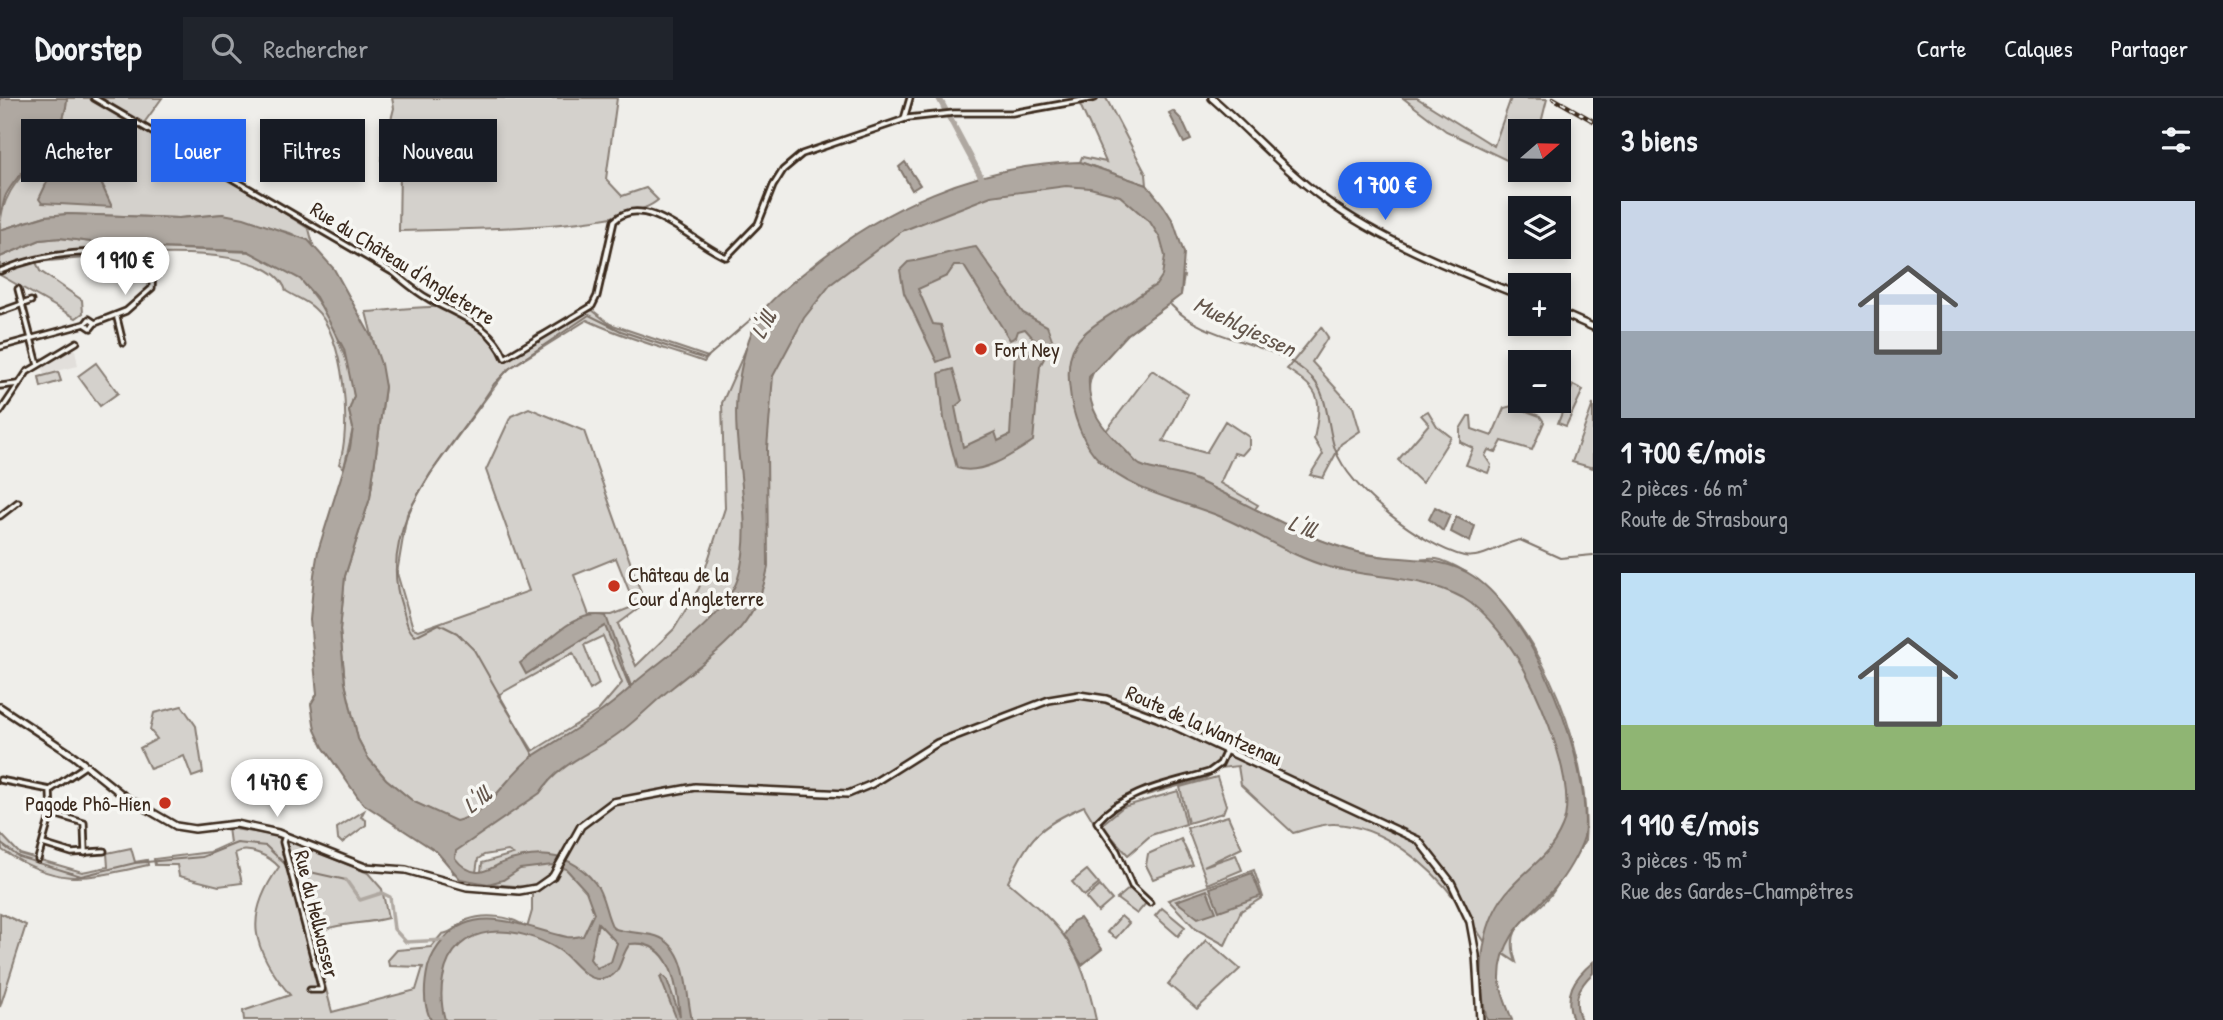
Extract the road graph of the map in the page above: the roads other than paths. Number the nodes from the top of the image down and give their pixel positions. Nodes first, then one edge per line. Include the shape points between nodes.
1 (94, 98) edge
2 (910, 98) edge
3 (1095, 98) edge
4 (1212, 98) edge
5 (904, 120) junction
6 (0, 271) edge
7 (18, 289) dead end
8 (1508, 291) edge
9 (31, 301) dead end
10 (22, 304) junction
11 (0, 312) edge
12 (116, 317) junction
13 (1571, 317) edge
14 (1593, 327) edge
15 (32, 337) junction
16 (77, 342) dead end
17 (123, 343) dead end
18 (0, 347) edge
19 (38, 365) junction
20 (19, 384) junction
21 (0, 386) edge
22 (0, 412) edge
23 (18, 502) dead end
24 (0, 516) edge
25 (0, 707) edge
26 (1226, 751) junction
27 (85, 766) junction
28 (0, 780) edge
29 (50, 790) junction
30 (51, 813) junction
31 (285, 836) junction
32 (43, 844) junction
33 (104, 851) dead end
34 (85, 853) junction
35 (38, 859) dead end
36 (1150, 903) dead end
37 (310, 990) dead end
38 (1480, 1020) edge

1 - 5 street, Rue du Château d'Angleterre via 474,322 494,337 505,358 592,306 617,218 661,216 726,257 758,224 773,186 796,158
2 - 5 street
3 - 5 street via 1012,113
4 - 8 main road via 1285,168 1345,214 1400,245
6 - 12 street via 24,261 71,253 148,259 153,267 152,288
7 - 10 street
9 - 10 street
10 - 11 street
10 - 15 street
12 - 15 street via 91,328 85,324
12 - 17 street
13 - 14 main road
15 - 18 street
15 - 19 street
16 - 19 street
19 - 20 street
20 - 21 street
20 - 22 street
23 - 24 street
25 - 27 main road, Route de la Wantzenau
26 - 31 main road, Route de la Wantzenau via 1106,699 1067,696 937,743 848,794 695,788 613,802 587,819 558,868 532,889 467,887 410,871 361,865
26 - 36 street via 1220,764 1209,772 1119,800 1097,822 1117,851 1132,886
26 - 38 main road, Route de la Wantzenau via 1409,833 1424,845 1451,882 1469,922
27 - 29 street
27 - 31 main road, Route de la Wantzenau via 124,796 176,826 195,829 236,824
28 - 29 street
29 - 30 street
30 - 32 street
30 - 34 street via 84,823
31 - 37 street, Rue du Hellwasser via 322,990
32 - 34 street
32 - 35 street
33 - 34 street

